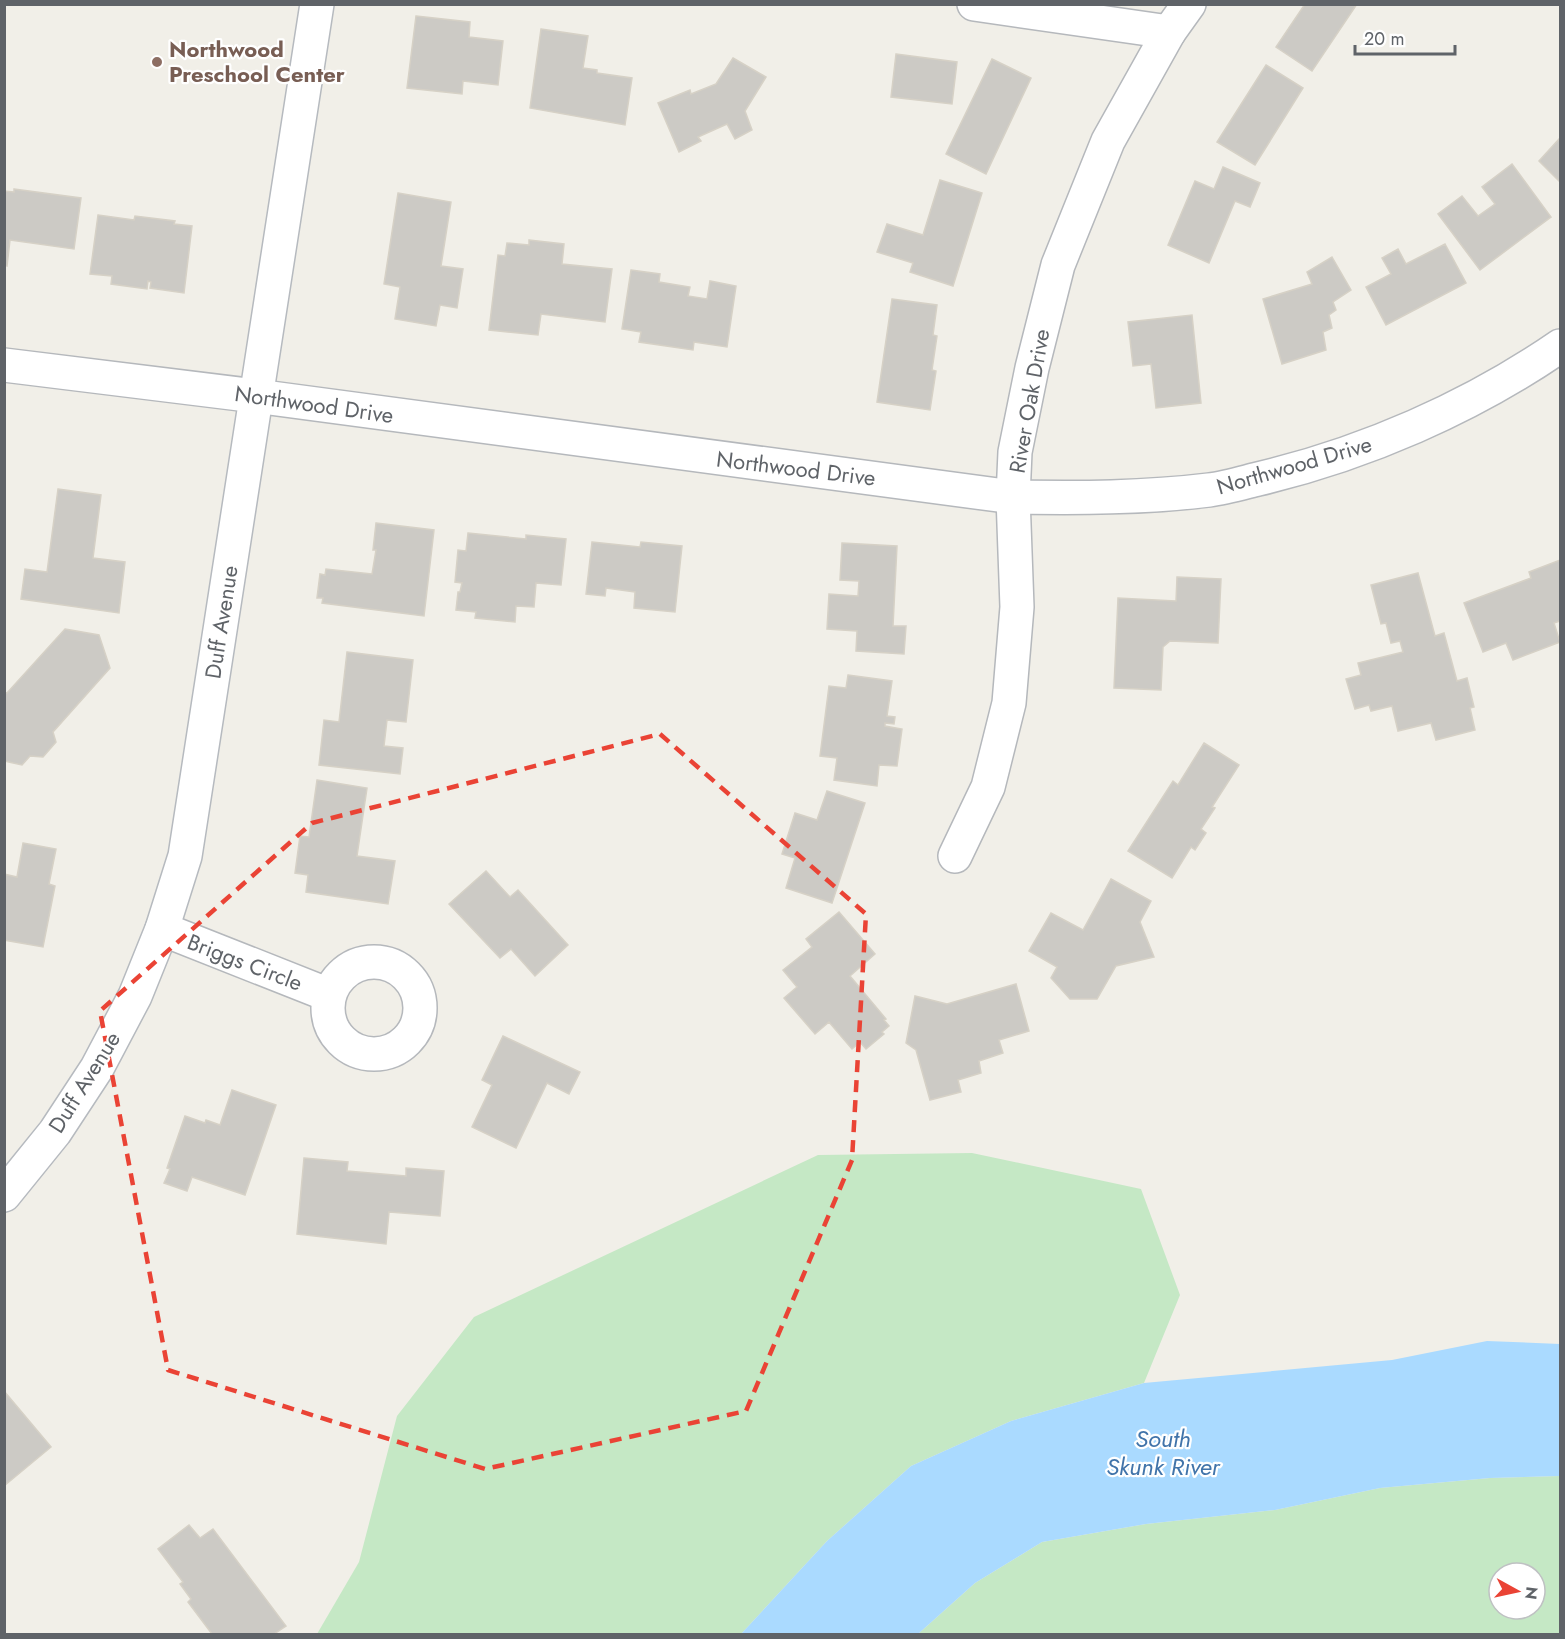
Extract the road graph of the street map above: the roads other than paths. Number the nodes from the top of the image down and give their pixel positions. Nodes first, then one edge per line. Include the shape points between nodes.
1 (317, 4) edge
2 (974, 4) edge
3 (1189, 4) edge
4 (1169, 32) junction
5 (1560, 346) edge
6 (4, 365) edge
7 (256, 396) junction
8 (1014, 497) junction
9 (955, 856) dead end
10 (162, 929) junction
11 (328, 995) dead end
12 (4, 1195) edge

1 - 7 street, Duff Avenue
2 - 4 street
3 - 4 street, River Oak Drive
4 - 8 street, River Oak Drive via 1108,141 1058,265 1015,452
5 - 8 street, Northwood Drive via 1498,385 1434,417 1366,447 1286,472 1211,490 1179,493 1115,498
6 - 7 street, Northwood Drive
7 - 8 street, Northwood Drive
7 - 10 street, Duff Avenue via 185,856
8 - 9 street, River Oak Drive via 1017,607 1009,703 988,787
10 - 11 street, Briggs Circle
10 - 12 street, Duff Avenue via 135,996 97,1068 55,1132

